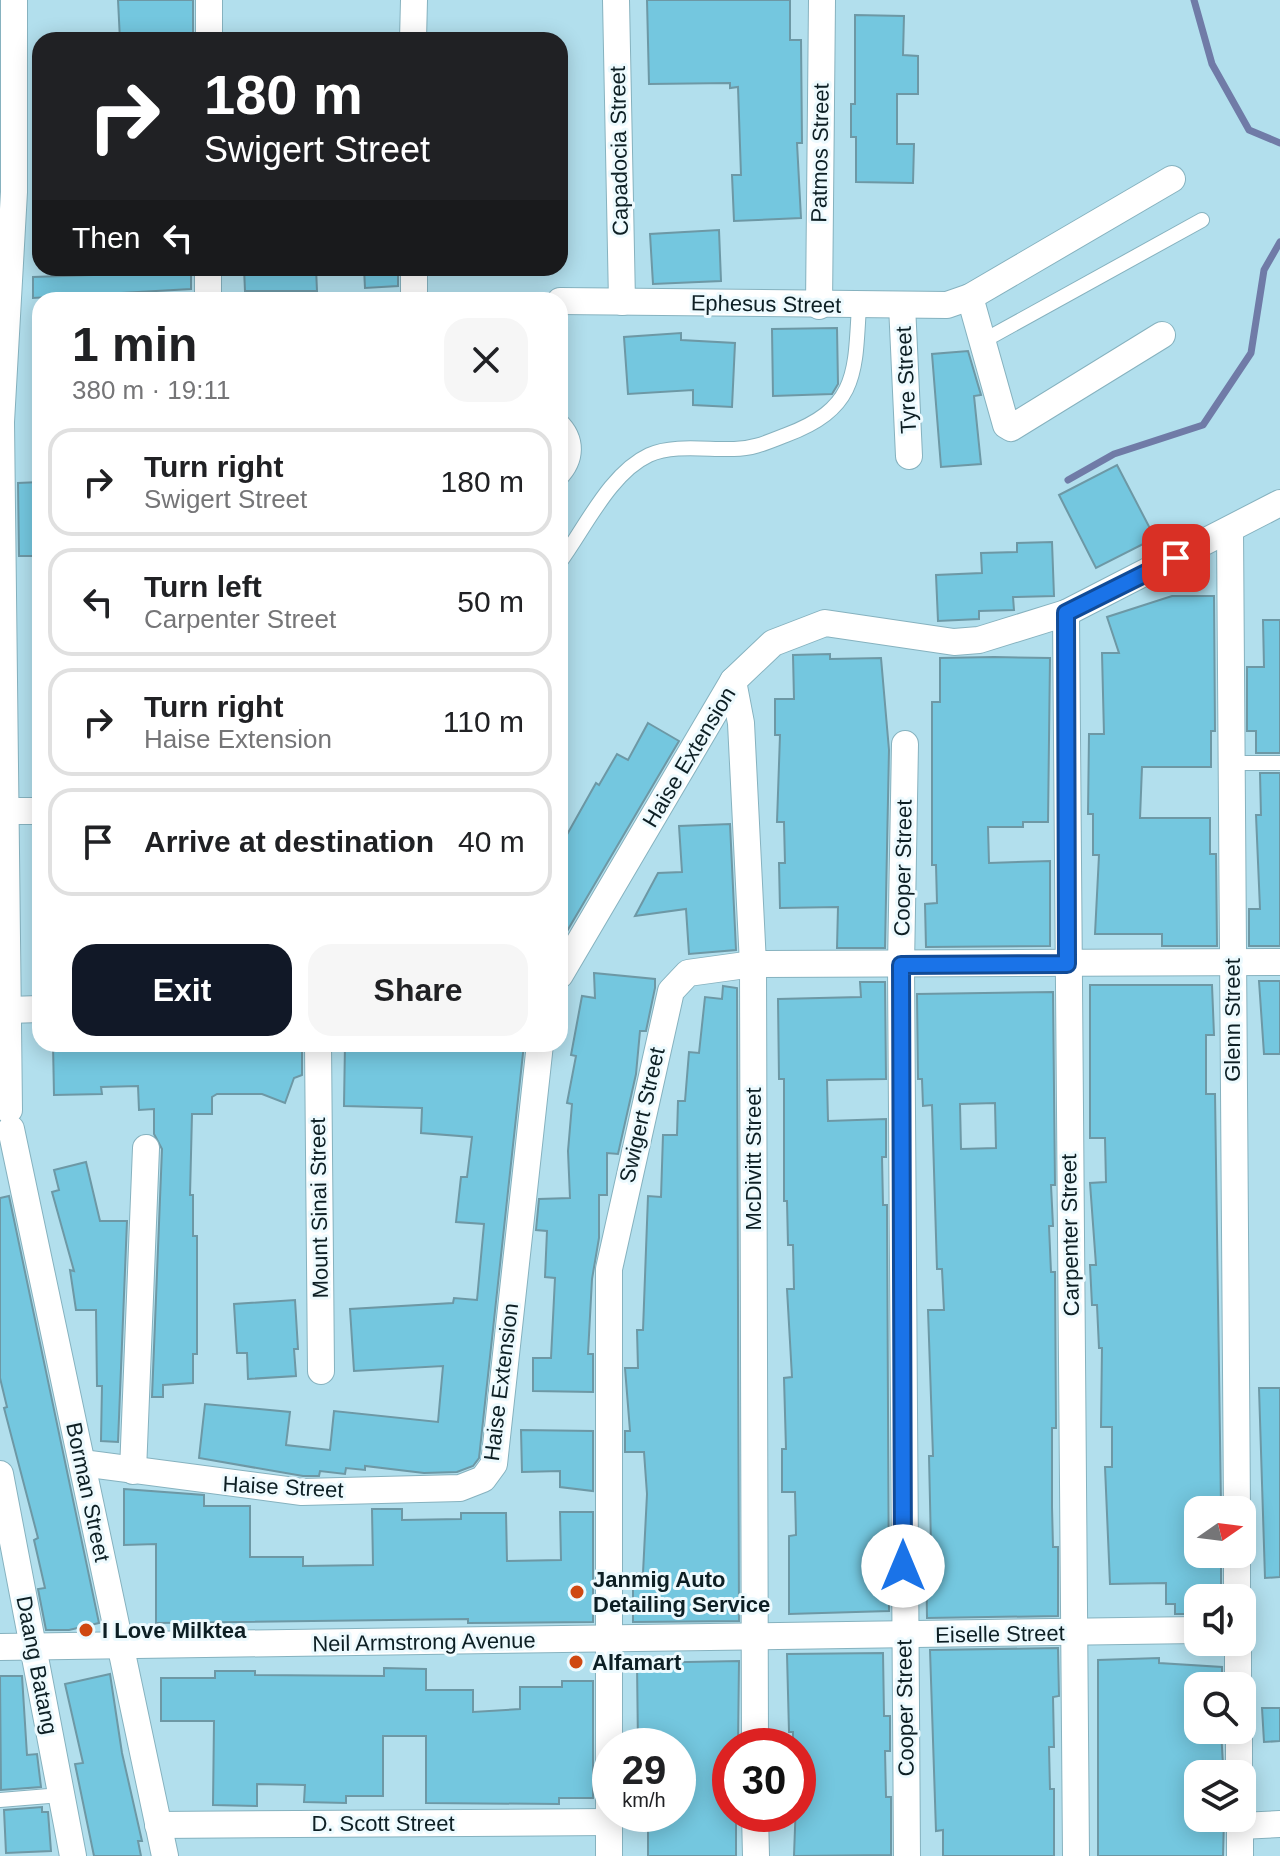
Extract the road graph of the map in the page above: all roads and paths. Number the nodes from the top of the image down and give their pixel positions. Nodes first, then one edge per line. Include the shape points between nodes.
1 (14, 0) edge
2 (209, 0) edge
3 (414, 0) edge
4 (616, 0) edge
5 (822, 0) edge
6 (209, 32) edge
7 (413, 32) edge
8 (7, 43) edge
9 (1172, 179) dead end
10 (7, 191) edge
11 (1202, 220) dead end
12 (970, 297) junction
13 (568, 301) edge
14 (622, 302) junction
15 (859, 305) junction
16 (902, 305) junction
17 (819, 306) junction
18 (3, 320) edge
19 (1162, 335) dead end
20 (983, 341) junction
21 (0, 422) edge
22 (568, 430) edge
23 (909, 456) dead end
24 (568, 468) edge
25 (1280, 503) edge
26 (1230, 531) junction
27 (568, 551) edge
28 (1066, 613) junction
29 (733, 681) junction
30 (905, 744) dead end
31 (1231, 763) junction
32 (1280, 763) edge
33 (4, 811) junction
34 (32, 811) edge
35 (568, 961) edge
36 (1280, 962) edge
37 (753, 964) junction
38 (1067, 964) junction
39 (1231, 964) junction
40 (901, 965) junction
41 (32, 1009) edge
42 (9, 1010) junction
43 (318, 1052) edge
44 (539, 1052) edge
45 (146, 1148) dead end
46 (321, 1371) dead end
47 (82, 1463) junction
48 (133, 1471) junction
49 (0, 1474) edge
50 (483, 1479) joint
51 (1237, 1496) edge
52 (1184, 1630) edge
53 (1073, 1632) junction
54 (904, 1636) junction
55 (753, 1638) junction
56 (610, 1640) junction
57 (121, 1646) junction
58 (0, 1647) edge
59 (35, 1647) junction
60 (609, 1728) edge
61 (755, 1728) edge
62 (61, 1795) junction
63 (0, 1800) edge
64 (592, 1822) edge
65 (1256, 1823) edge
66 (1280, 1824) edge
67 (158, 1825) junction
68 (608, 1832) edge
69 (755, 1832) edge
70 (1240, 1832) edge
71 (73, 1856) edge
72 (165, 1856) edge
73 (609, 1856) edge
74 (756, 1856) edge
75 (907, 1856) edge
76 (1076, 1856) edge
77 (1240, 1856) edge

1 - 8 street, Borman Street
2 - 6 street
3 - 7 street
4 - 14 street, Capadocia Street
5 - 17 street, Patmos Street
8 - 10 street, Borman Street
9 - 12 street, Ephesus Street
10 - 18 street, Borman Street
11 - 20 lane
12 - 16 street, Ephesus Street via 947,305
12 - 20 street
13 - 14 street, Ephesus Street
14 - 17 street, Ephesus Street
15 - 16 street, Ephesus Street
15 - 17 street, Ephesus Street
15 - 27 lane via 856,365 829,414 807,428 749,449 652,454 617,483
16 - 23 street, Tyre Street
18 - 21 street, Borman Street
19 - 20 street via 1011,428
21 - 33 street, Borman Street
22 - 24 lane via 574,449
25 - 26 street, Haise Extension
26 - 28 street, Haise Extension
26 - 31 street, Glenn Street
28 - 29 street, Haise Extension via 979,640 954,642 825,623 773,643
28 - 38 street, Carpenter Street
29 - 35 street, Haise Extension
29 - 37 street, McDivitt Street via 741,723
30 - 40 street, Cooper Street
31 - 32 lane
31 - 39 street, Glenn Street
33 - 34 street
33 - 42 street, Borman Street
36 - 39 street, Swigert Street
37 - 40 street, Swigert Street
37 - 55 street, McDivitt Street
37 - 56 street, Swigert Street via 688,973 671,991 612,1243 607,1353
38 - 39 street, Swigert Street
38 - 40 street, Swigert Street
38 - 53 street, Carpenter Street
39 - 51 street, Glenn Street
40 - 54 street, Cooper Street
41 - 42 street
42 - 47 street, Borman Street via 10,1119
43 - 46 street, Mount Sinai Street
44 - 50 street, Haise Extension via 494,1464
45 - 48 street
47 - 48 street, Haise Street
47 - 57 street, Borman Street
48 - 50 street, Haise Street via 302,1492 460,1488
49 - 59 street, Daang Batang
52 - 53 street, Eiselle Street
53 - 54 street, Eiselle Street
53 - 76 street, Carpenter Street
54 - 55 street, Eiselle Street
54 - 75 street, Cooper Street
55 - 56 street, Neil Armstrong Avenue
55 - 61 street
56 - 57 street, Neil Armstrong Avenue
56 - 60 street, Swigert Street
57 - 59 street, Neil Armstrong Avenue
57 - 67 street, Borman Street
58 - 59 street, Neil Armstrong Avenue
59 - 62 street, Daang Batang
62 - 63 lane
62 - 71 street, Daang Batang
64 - 67 street, D. Scott Street
65 - 66 street
67 - 72 street, Borman Street
68 - 73 street, Swigert Street
69 - 74 street
70 - 77 street

